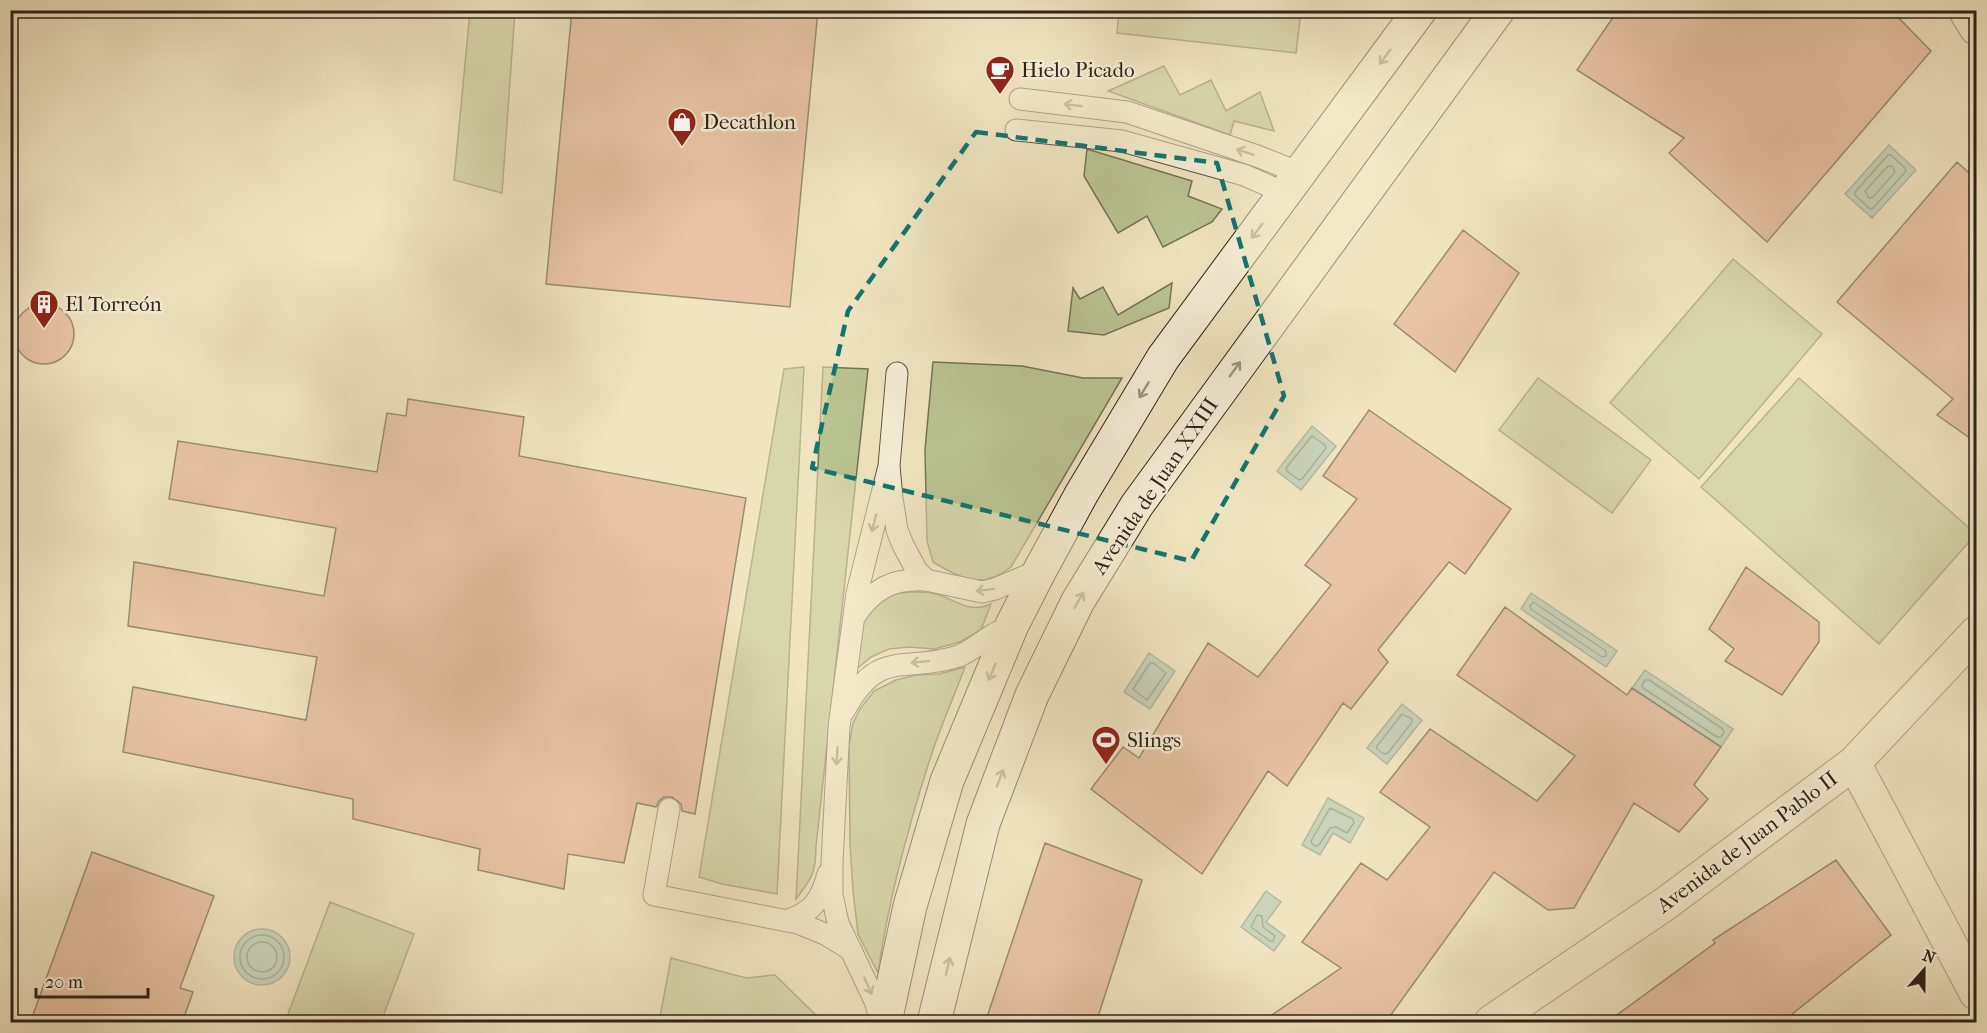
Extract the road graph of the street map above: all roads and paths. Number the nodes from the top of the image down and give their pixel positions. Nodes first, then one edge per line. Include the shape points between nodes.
1 (1420, 10) edge
2 (1498, 10) edge
3 (1965, 10) edge
4 (1977, 28) edge
5 (1020, 99) dead end
6 (1016, 130) dead end
7 (1292, 183) junction
8 (897, 373) dead end
9 (889, 466) junction
10 (1040, 570) junction
11 (926, 580) junction
12 (854, 618) junction
13 (1012, 625) junction
14 (1977, 633) edge
15 (840, 718) junction
16 (1854, 763) junction
17 (669, 809) dead end
18 (832, 862) junction
19 (786, 921) junction
20 (848, 948) junction
21 (1977, 993) edge
22 (883, 1023) edge
23 (934, 1023) edge
24 (1491, 1023) edge

1 -> 7 main road
23 -> 2 main road, Avenida de Juan XXIII via 983,825 1032,695 1078,601 1137,505
3 - 4 main road
7 -> 5 lane via 1257,156 1127,112
6 - 7 lane via 1122,141 1244,175
7 -> 10 main road via 1163,358
8 - 9 lane
9 - 11 lane via 897,530 909,560
9 -> 12 lane via 862,565
10 -> 11 lane via 982,592
10 - 13 main road
11 - 12 lane via 893,582 867,599
12 - 15 lane
13 -> 15 lane via 961,655 893,665 871,674 854,692
13 -> 22 main road via 947,781 910,906
14 - 16 main road, Avenida de Juan Pablo II
15 -> 18 lane
16 - 21 main road
16 - 24 main road, Avenida de Juan Pablo II via 1665,904
17 - 19 lane via 654,895
18 - 19 lane via 817,902 801,916
18 - 20 lane via 832,895
19 - 20 lane via 825,934
20 -> 22 lane

